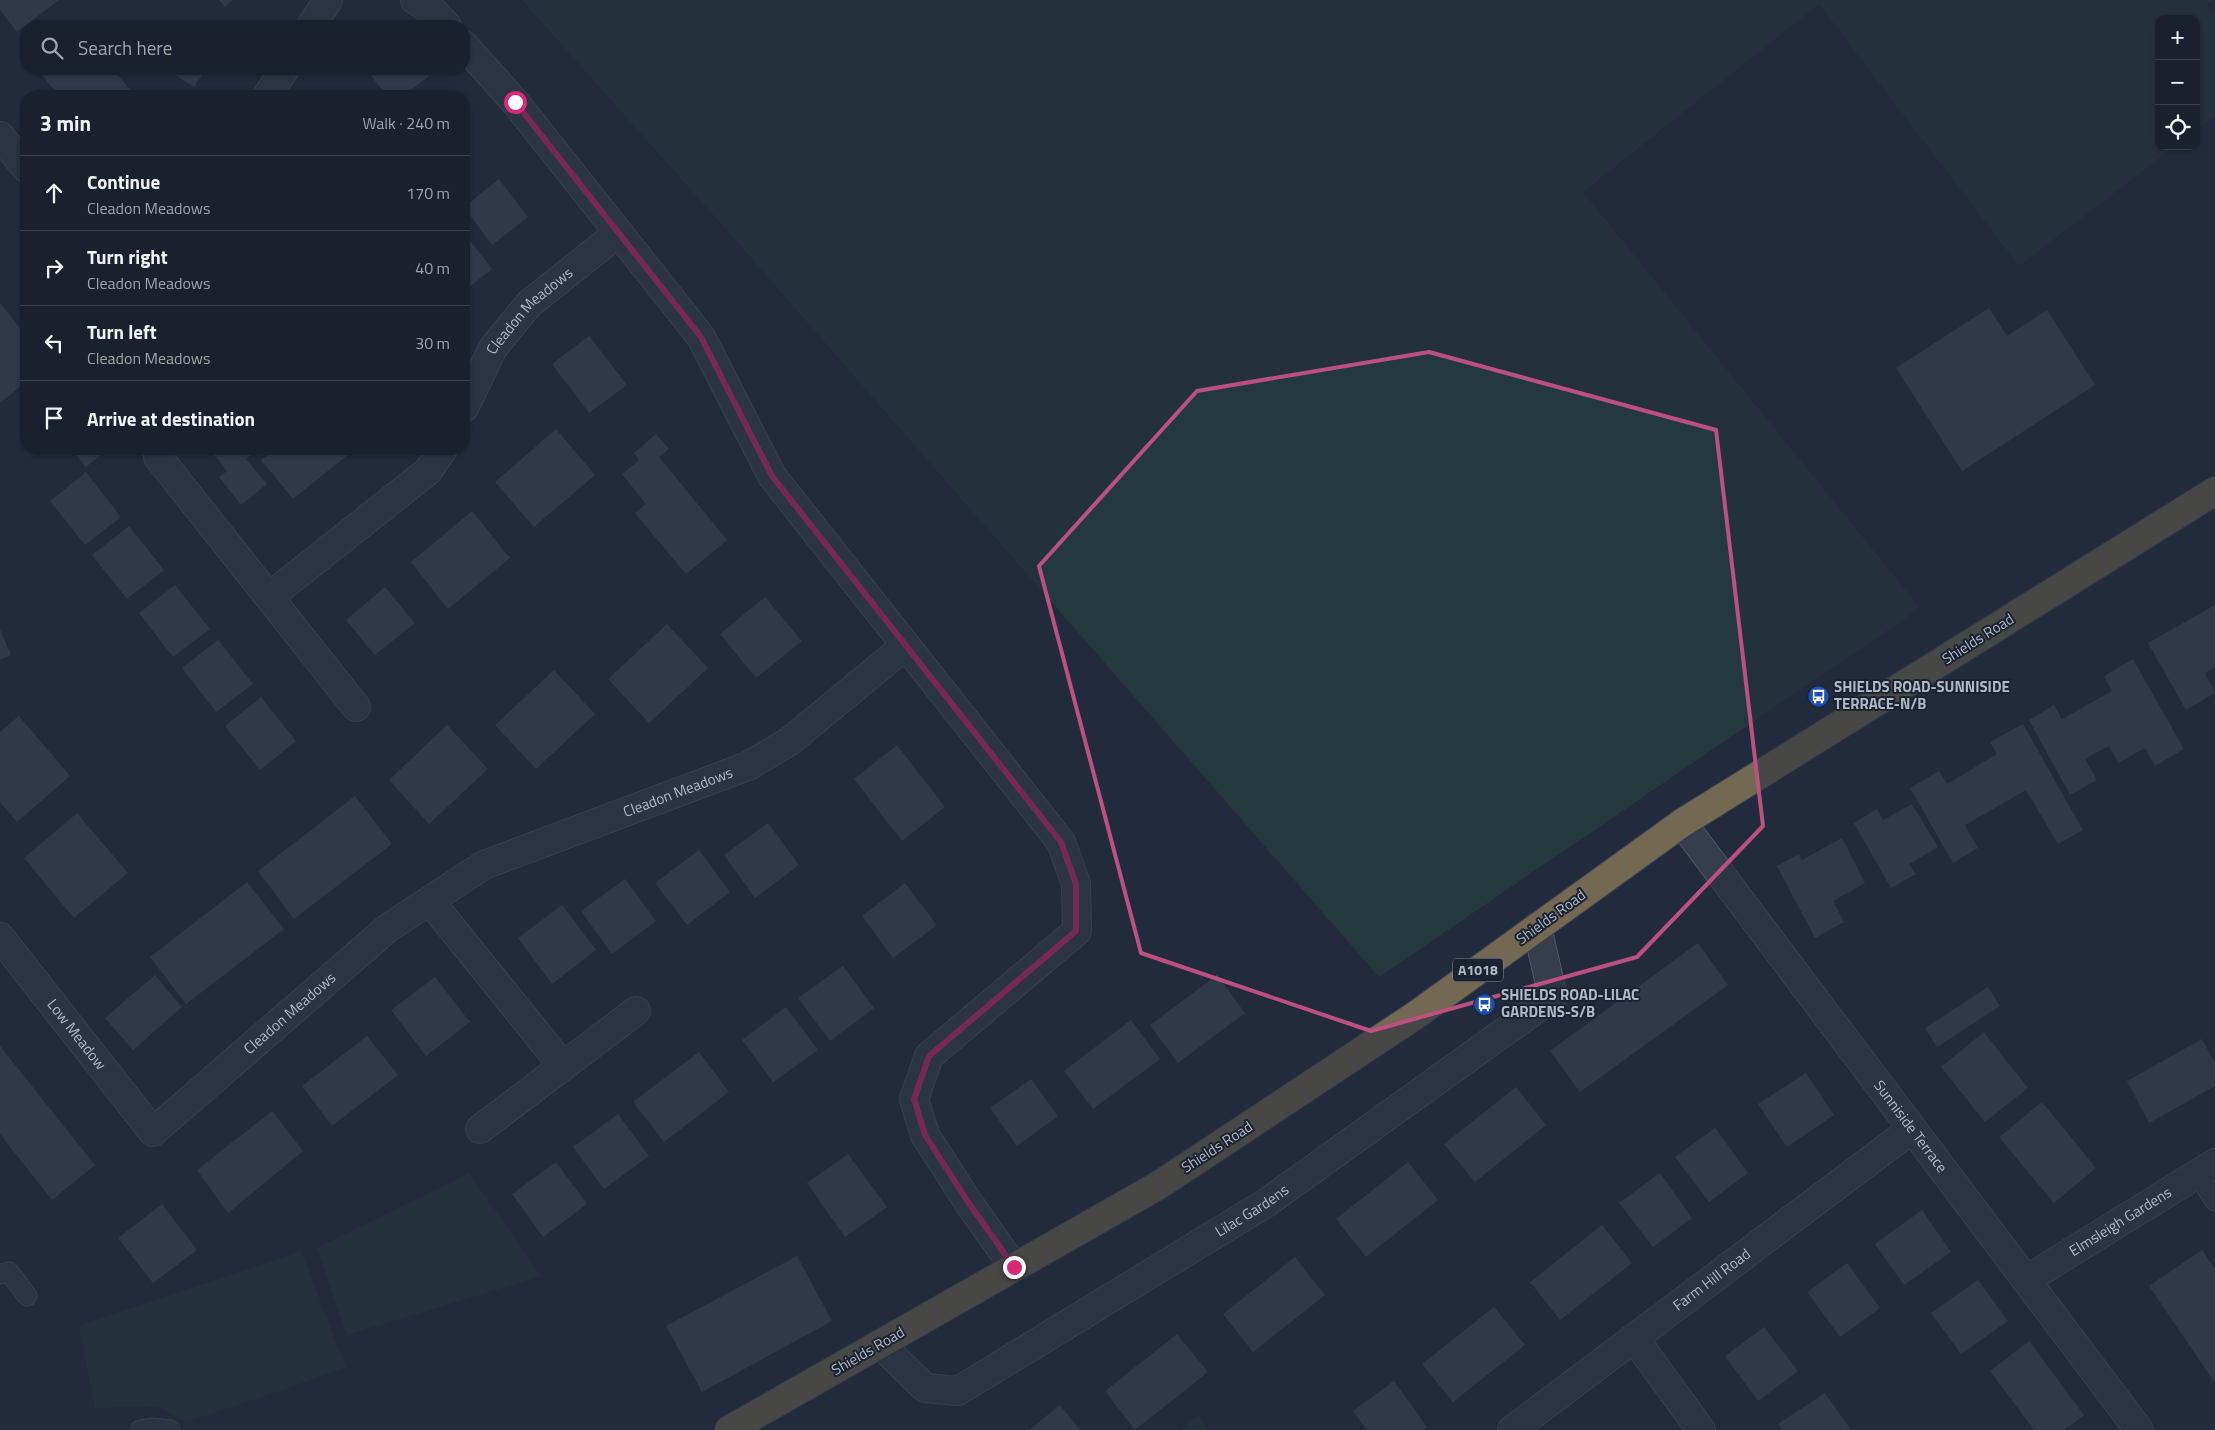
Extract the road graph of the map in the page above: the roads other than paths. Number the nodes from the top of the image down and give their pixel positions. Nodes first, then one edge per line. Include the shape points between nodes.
1 (328, 0) edge
2 (415, 0) edge
3 (315, 20) edge
4 (441, 20) edge
5 (470, 52) edge
6 (281, 75) edge
7 (271, 90) edge
8 (0, 136) edge
9 (20, 161) edge
10 (618, 233) junction
11 (470, 396) edge
12 (439, 455) edge
13 (158, 457) dead end
14 (2215, 491) edge
15 (269, 597) junction
16 (906, 646) junction
17 (356, 708) dead end
18 (1682, 823) junction
19 (430, 900) junction
20 (1538, 927) junction
21 (0, 936) edge
22 (636, 1011) dead end
23 (563, 1066) junction
24 (1912, 1128) junction
25 (480, 1129) dead end
26 (153, 1132) joint
27 (2206, 1168) edge
28 (2215, 1201) edge
29 (1014, 1267) junction
30 (0, 1274) edge
31 (2026, 1280) junction
32 (26, 1296) dead end
33 (1634, 1338) junction
34 (880, 1344) junction
35 (140, 1430) edge
36 (170, 1430) edge
37 (729, 1430) edge
38 (1512, 1430) edge
39 (1701, 1430) edge
40 (2139, 1430) edge

1 - 3 street
2 - 4 street
5 - 10 street via 515,102
6 - 7 street
8 - 9 street
10 - 11 street, Cleadon Meadows via 529,304 493,348
10 - 16 street via 701,337 772,476
12 - 15 street via 428,472
13 - 15 street
14 - 18 highway, Shields Road / A1018
15 - 17 street
16 - 19 street, Cleadon Meadows via 790,742 748,766 484,865
16 - 29 street via 1061,842 1076,884 1076,931 929,1056 914,1099 925,1135
18 - 20 highway, Shields Road / A1018
18 - 24 street, Sunniside Terrace
19 - 23 street
19 - 26 street, Cleadon Meadows via 388,928
20 - 29 highway, Shields Road / A1018 via 1416,1015 1159,1185
20 - 34 street, Lilac Gardens via 1553,997 1266,1203 958,1390 925,1388
21 - 26 street, Low Meadow
22 - 23 street
23 - 25 street
24 - 31 street, Sunniside Terrace
24 - 33 street, Farm Hill Road
27 - 28 lane
27 - 31 street, Elmsleigh Gardens
29 - 34 highway, Shields Road / A1018
30 - 32 lane via 9,1272
31 - 40 street, Sunniside Terrace
33 - 38 street, Farm Hill Road
33 - 39 street
34 - 37 highway, Shields Road / A1018
35 - 36 lane

